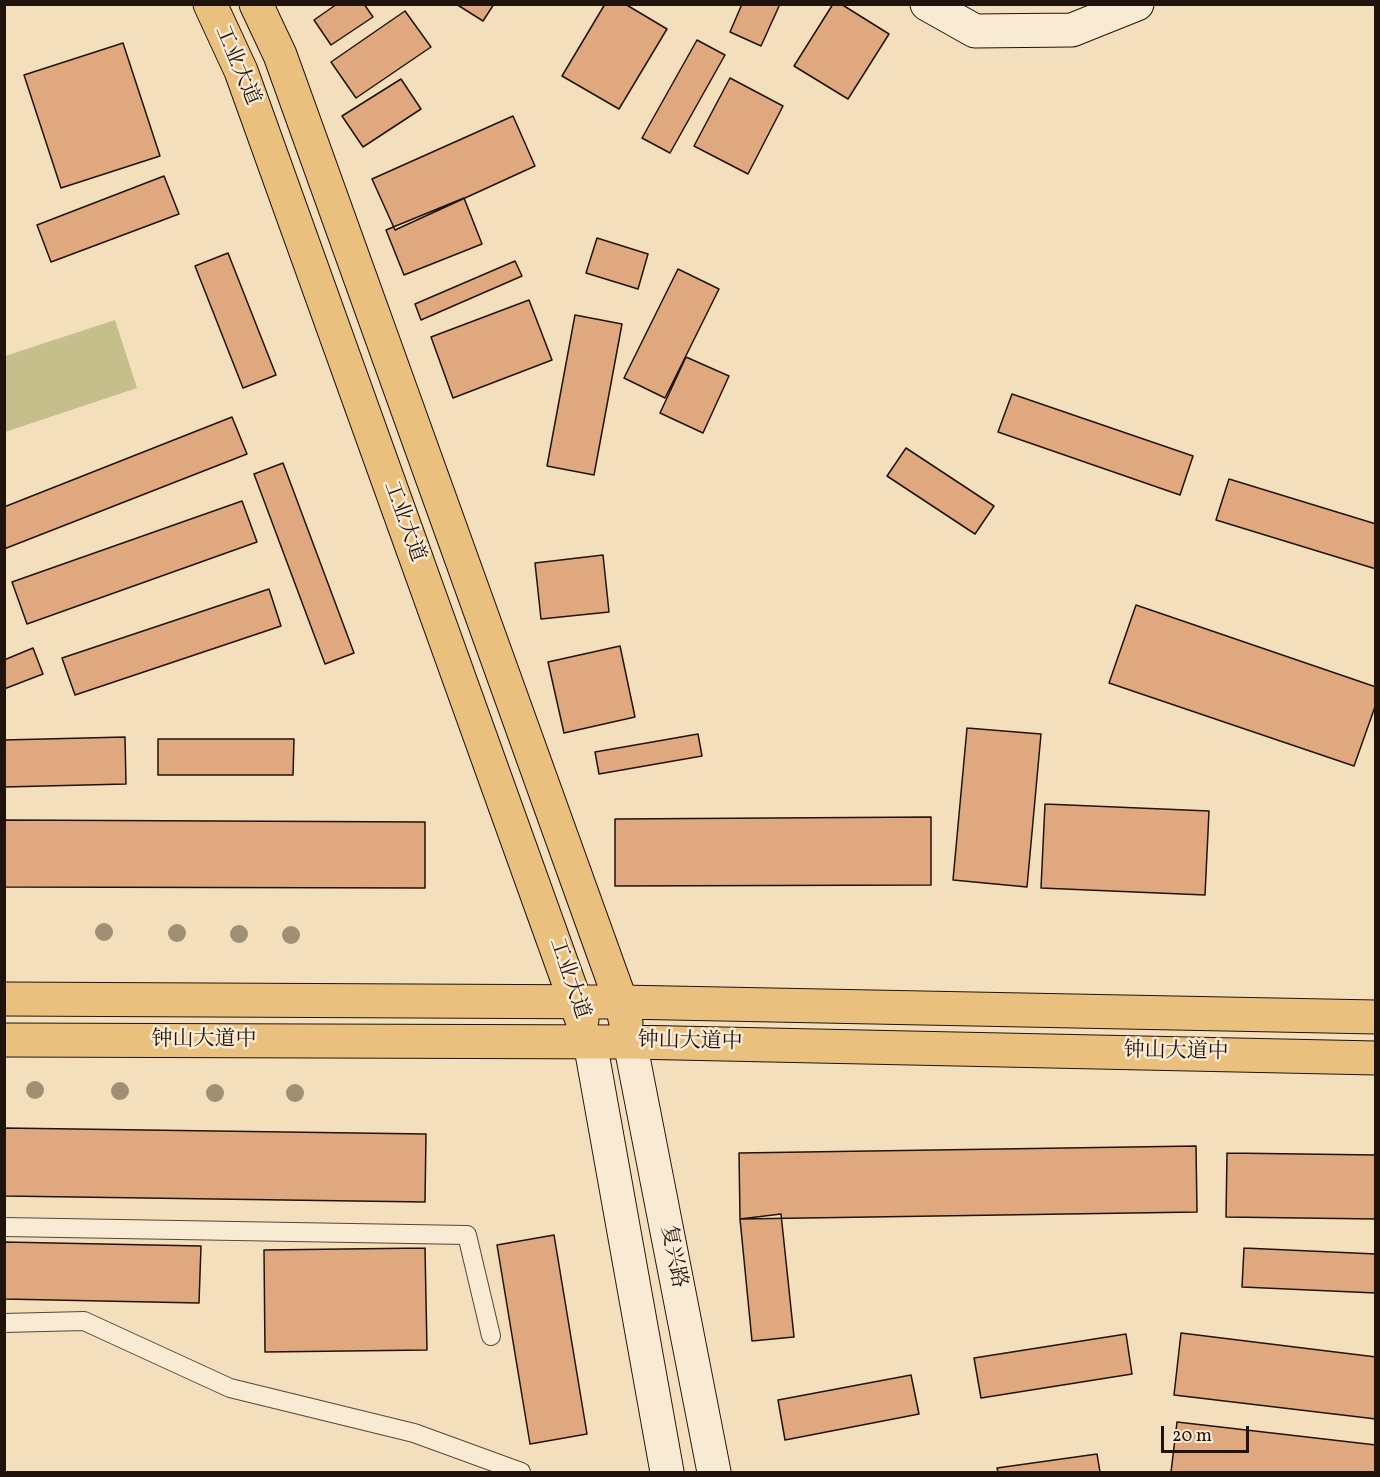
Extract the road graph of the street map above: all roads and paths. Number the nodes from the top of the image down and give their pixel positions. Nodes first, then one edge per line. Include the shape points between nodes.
1 (210, 4) edge
2 (256, 4) edge
3 (927, 4) edge
4 (1137, 4) edge
5 (4, 999) edge
6 (576, 1002) junction
7 (621, 1002) junction
8 (1376, 1017) edge
9 (4, 1040) edge
10 (590, 1042) junction
11 (630, 1042) junction
12 (1376, 1058) edge
13 (4, 1227) edge
14 (4, 1323) edge
15 (491, 1336) dead end
16 (521, 1473) edge
17 (668, 1473) edge
18 (714, 1473) edge

1 - 6 highway, 工业大道 via 241,71
2 - 7 highway, 工业大道 via 280,55
3 - 4 main road via 975,31 1072,30
5 - 6 highway, 钟山大道中
6 - 7 highway, 钟山大道中
6 - 10 highway, 工业大道
7 - 8 highway, 钟山大道中
7 - 11 highway, 工业大道
9 - 10 highway, 钟山大道中
10 - 11 highway, 钟山大道中
10 - 17 main road, 复兴路
11 - 12 highway, 钟山大道中
11 - 18 main road, 复兴路
13 - 15 lane via 467,1235
14 - 16 lane via 84,1322 230,1388 414,1433

